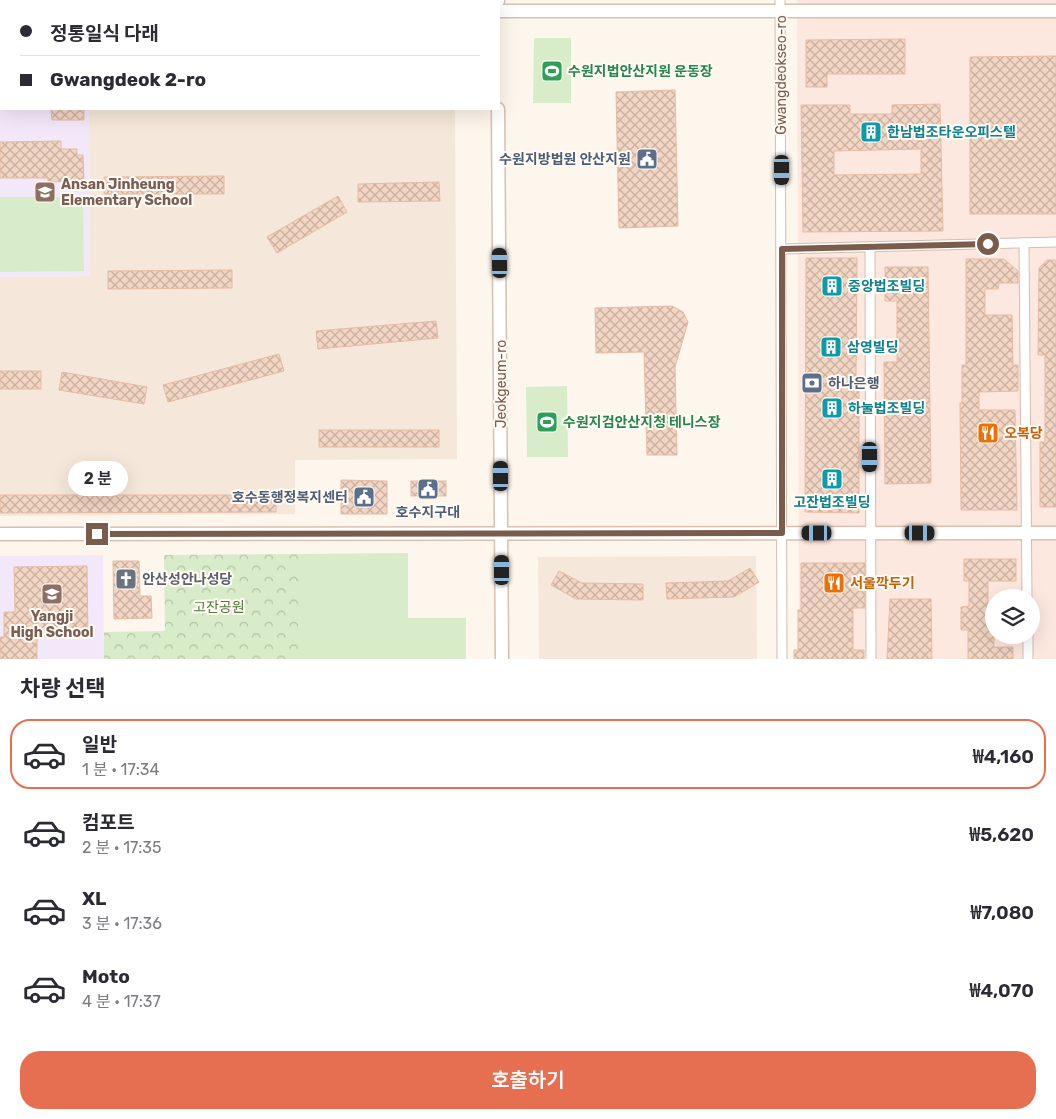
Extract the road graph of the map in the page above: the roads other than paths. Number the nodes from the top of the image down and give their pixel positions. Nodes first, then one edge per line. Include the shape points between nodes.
1 (780, 5) edge
2 (500, 11) edge
3 (1056, 11) edge
4 (498, 110) edge
5 (1056, 242) edge
6 (1024, 243) junction
7 (870, 247) junction
8 (782, 249) junction
9 (782, 533) junction
10 (870, 533) junction
11 (1027, 533) junction
12 (1056, 533) edge
13 (0, 534) edge
14 (502, 534) junction
15 (1028, 589) edge
16 (1028, 644) edge
17 (502, 659) edge
18 (782, 659) edge
19 (871, 659) edge
20 (1028, 659) edge

1 - 2 street
1 - 3 street
1 - 8 street, Gwangdeokseo-ro
4 - 14 street, Jeokgeum-ro
5 - 6 street
6 - 7 street
6 - 11 street
7 - 8 street
7 - 10 street
8 - 9 street, Gwangdeokseo-ro
9 - 10 street
9 - 14 street
9 - 18 street, Gwangdeokseo-ro
10 - 11 street
10 - 19 street
11 - 12 street
11 - 15 street
13 - 14 street
14 - 17 street, Jeokgeum-ro
16 - 20 street

